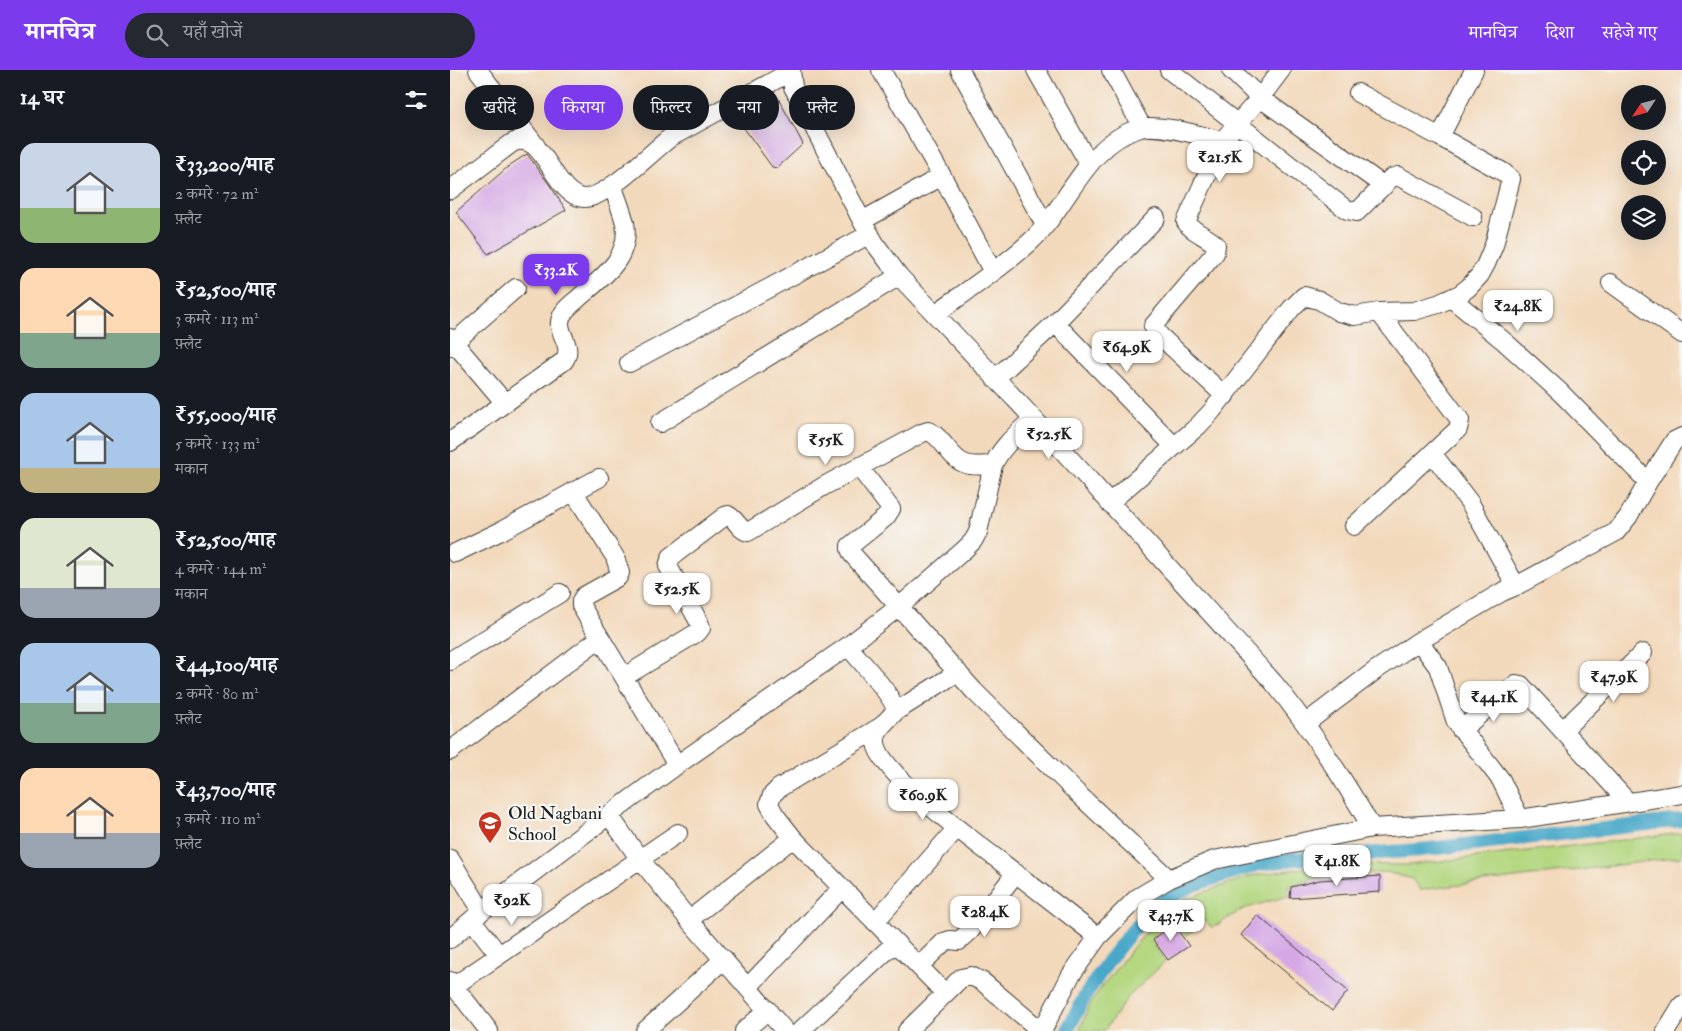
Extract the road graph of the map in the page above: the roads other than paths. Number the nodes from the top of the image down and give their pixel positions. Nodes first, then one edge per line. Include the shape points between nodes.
1 (881, 70) edge
2 (960, 70) edge
3 (1036, 70) edge
4 (1111, 70) edge
5 (1170, 70) edge
6 (1231, 70) edge
7 (1280, 70) edge
8 (1474, 70) edge
9 (790, 71) edge
10 (481, 72) edge
11 (1358, 93) dead end
12 (1260, 98) junction
13 (1237, 124) junction
14 (1142, 127) junction
15 (1440, 137) junction
16 (1222, 140) junction
17 (538, 148) junction
18 (1089, 164) junction
19 (942, 176) junction
20 (1384, 186) junction
21 (613, 187) junction
22 (450, 190) edge
23 (1473, 217) dead end
24 (1156, 218) dead end
25 (1045, 225) junction
26 (866, 228) junction
27 (993, 272) junction
28 (899, 276) junction
29 (1611, 283) dead end
30 (516, 288) dead end
31 (1451, 298) junction
32 (1379, 312) junction
33 (935, 314) junction
34 (1055, 323) junction
35 (1679, 326) edge
36 (451, 342) edge
37 (629, 363) dead end
38 (995, 379) junction
39 (1225, 396) junction
40 (505, 403) junction
41 (1033, 418) junction
42 (660, 423) dead end
43 (1682, 437) edge
44 (450, 442) edge
45 (1174, 446) junction
46 (1432, 453) junction
47 (993, 465) junction
48 (859, 467) junction
49 (599, 478) dead end
50 (1648, 482) junction
51 (573, 491) junction
52 (1109, 503) junction
53 (1354, 526) dead end
54 (452, 549) edge
55 (1516, 586) junction
56 (560, 592) dead end
57 (900, 606) junction
58 (600, 638) junction
59 (1419, 641) junction
60 (848, 646) junction
61 (1643, 653) dead end
62 (450, 661) edge
63 (958, 672) junction
64 (624, 677) junction
65 (895, 712) junction
66 (1306, 723) junction
67 (880, 727) junction
68 (1461, 730) junction
69 (1563, 730) junction
70 (450, 751) edge
71 (677, 765) junction
72 (1682, 794) edge
73 (1628, 802) junction
74 (609, 815) junction
75 (1520, 819) junction
76 (957, 828) junction
77 (1372, 828) junction
78 (678, 833) dead end
79 (793, 838) junction
80 (640, 858) junction
81 (450, 859) edge
82 (1016, 873) junction
83 (1169, 879) junction
84 (842, 888) junction
85 (477, 915) junction
86 (689, 920) junction
87 (875, 922) junction
88 (1098, 937) junction
89 (450, 939) edge
90 (895, 943) junction
91 (499, 955) junction
92 (724, 960) junction
93 (919, 966) junction
94 (452, 984) edge
95 (748, 987) junction
96 (945, 993) junction
97 (1682, 1005) edge
98 (768, 1010) junction
99 (489, 1031) edge
100 (645, 1031) edge
101 (744, 1031) edge
102 (785, 1031) edge
103 (800, 1031) edge
104 (907, 1031) edge
105 (1041, 1031) edge
106 (1666, 1031) edge

1 - 19 street
2 - 25 street
3 - 18 street
4 - 14 street
5 - 13 street
6 - 12 street
7 - 12 street
8 - 15 street
9 - 21 street via 672,137
9 - 26 street via 793,86
10 - 17 street
11 - 15 street
12 - 13 street
12 - 20 street
13 - 16 street
13 - 20 street via 1347,210 1357,212 1362,209
14 - 16 street via 1153,126
14 - 18 street via 1117,140
15 - 31 street via 1504,172 1511,180 1486,264 1468,288
16 - 39 street via 1186,222 1216,245 1215,253 1153,326
17 - 21 street via 557,178 577,197 584,198
17 - 22 street via 520,138
18 - 25 street
19 - 26 street
19 - 27 street
20 - 23 street via 1395,176 1402,177
21 - 40 street via 625,224 624,249 612,269 566,309 560,319 568,356
24 - 34 street
25 - 27 street via 1029,243
26 - 28 street
26 - 37 street
27 - 33 street
28 - 33 street
28 - 42 street
29 - 35 street
30 - 36 street
31 - 32 street via 1414,312
31 - 50 street via 1561,393
32 - 39 street via 1355,316 1304,296
32 - 46 street via 1460,420 1458,429
33 - 38 street
34 - 38 street
34 - 45 street
36 - 40 street
38 - 41 street
39 - 45 street via 1198,426
40 - 44 street
41 - 47 street via 1004,447
41 - 52 street
43 - 50 street via 1674,441
45 - 52 street
46 - 53 street
46 - 55 street via 1470,503
47 - 48 street via 972,466 960,462 928,431
47 - 57 street via 973,541
48 - 57 street via 891,509 850,549
48 - 64 street via 748,532 740,528 732,517 725,516 671,557 668,566 701,628
49 - 51 street
50 - 55 street via 1616,532
51 - 54 street
51 - 58 street via 620,569 618,577 591,591 581,601
52 - 66 street via 1273,682
55 - 59 street
56 - 62 street
57 - 60 street
57 - 63 street
58 - 64 street
58 - 70 street
59 - 66 street
59 - 68 street via 1438,667
60 - 65 street via 888,695 896,707
60 - 71 street
61 - 69 street
63 - 65 street
63 - 83 street via 1077,793
64 - 71 street
65 - 67 street
66 - 77 street
67 - 76 street via 876,745 890,767 925,803
67 - 79 street via 772,795 769,804
68 - 69 street via 1516,684 1527,690
68 - 75 street via 1501,780
69 - 73 street
71 - 74 street
72 - 73 street
73 - 75 street
74 - 80 street
74 - 85 street
75 - 77 street
76 - 82 street
76 - 87 street
77 - 83 street via 1214,860
78 - 80 street
79 - 84 street
79 - 86 street
80 - 86 street
80 - 91 street
81 - 85 street
82 - 88 street
82 - 93 street via 970,932 959,941 944,942
83 - 88 street via 1137,898
84 - 87 street
84 - 95 street
85 - 89 street
85 - 91 street
86 - 92 street
87 - 90 street
88 - 105 street via 1071,975
90 - 93 street
90 - 103 street
91 - 94 street
92 - 95 street
92 - 100 street
93 - 96 street
94 - 99 street
95 - 98 street
96 - 104 street
96 - 105 street via 961,978 971,976 983,982
97 - 106 street
98 - 101 street
98 - 102 street

